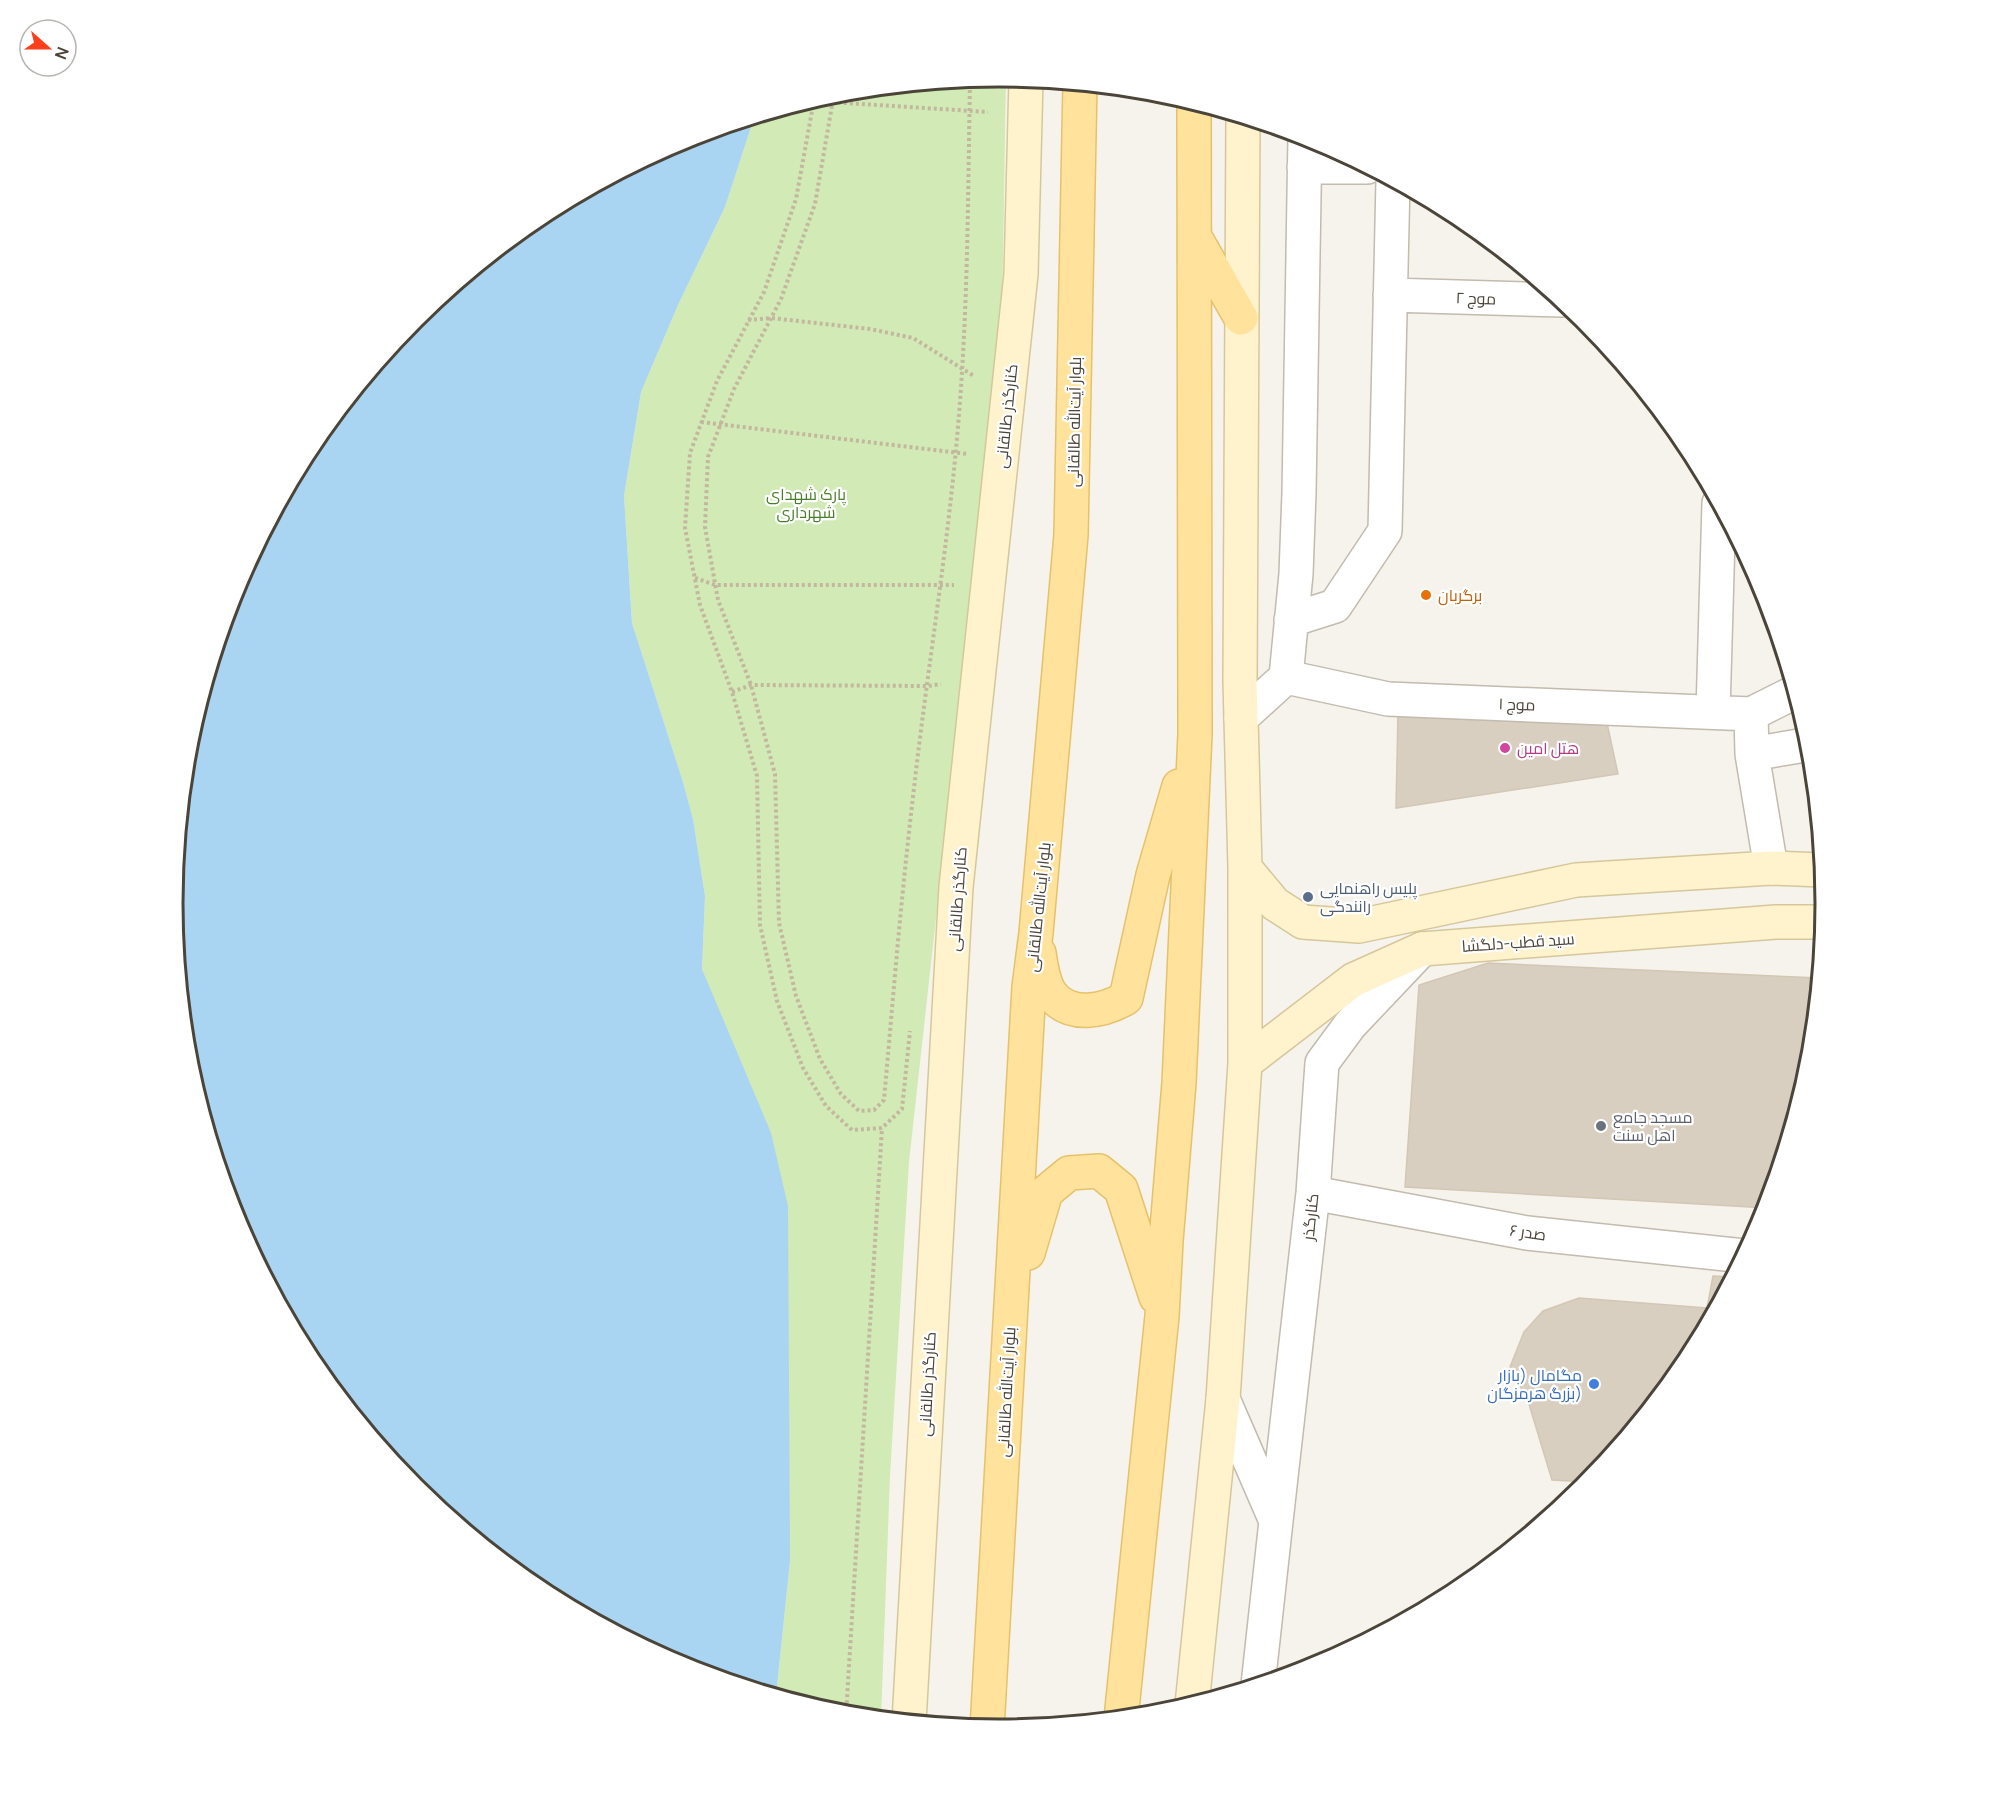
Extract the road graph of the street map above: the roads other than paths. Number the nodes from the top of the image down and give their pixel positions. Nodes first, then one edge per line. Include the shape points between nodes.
1 (1026, 88) edge
2 (1080, 92) edge
3 (1194, 111) edge
4 (1243, 124) edge
5 (1305, 152) edge
6 (1333, 158) edge
7 (1393, 188) edge
8 (1196, 238) junction
9 (1390, 295) junction
10 (1548, 300) edge
11 (1241, 318) junction
12 (1719, 517) edge
13 (1291, 620) junction
14 (1286, 677) junction
15 (1789, 695) edge
16 (1713, 712) junction
17 (1751, 714) junction
18 (1241, 718) junction
19 (1194, 734) junction
20 (1800, 746) edge
21 (1752, 754) junction
22 (1245, 868) junction
23 (1771, 868) junction
24 (1815, 870) edge
25 (1815, 922) edge
26 (1036, 933) junction
27 (1422, 949) junction
28 (1245, 1063) junction
29 (1313, 1193) junction
30 (1736, 1255) edge
31 (1011, 1316) junction
32 (1162, 1316) junction
33 (1223, 1399) junction
34 (1276, 1521) junction
35 (1259, 1678) edge
36 (1193, 1696) edge
37 (1122, 1710) edge
38 (909, 1715) edge
39 (988, 1720) edge

1 - 38 street, کنارگذر طالقانی via 1021,274 956,887
2 - 26 main road, بلوار آیت‌الله طالقانی via 1071,535
3 - 8 main road
4 - 11 street
5 - 6 street
5 - 13 street via 1299,493
7 - 9 street
8 - 11 main road
8 - 19 main road
9 - 10 street, موج ۲
9 - 13 street via 1386,531 1335,606
11 - 18 street
12 - 16 street
13 - 14 street
14 - 16 street, موج ۱ via 1388,699
14 - 18 street
15 - 17 street
16 - 17 street, موج ۱
17 - 21 street
18 - 22 street
19 - 26 main road via 1153,875 1126,998 1111,1007 1092,1011 1068,1008 1052,994 1042,974
19 - 32 main road via 1179,1083
20 - 21 street
21 - 23 street
22 - 23 street via 1275,904 1303,922 1359,926 1576,880
22 - 28 street
23 - 24 street
25 - 27 street, سید قطب-دلگشا
26 - 31 main road, بلوار آیت‌الله طالقانی via 1029,987
27 - 28 street, سید قطب-دلگشا via 1353,980
27 - 29 street, کنارگذر via 1350,1026 1322,1063
28 - 33 street
29 - 30 street, صدر ۶ via 1527,1233
29 - 34 street, کنارگذر
31 - 32 main road via 1046,1192 1069,1173 1099,1171 1121,1189
31 - 39 main road, بلوار آیت‌الله طالقانی
32 - 37 main road
33 - 34 street, کنارگذر
33 - 36 street
34 - 35 street, کنارگذر

